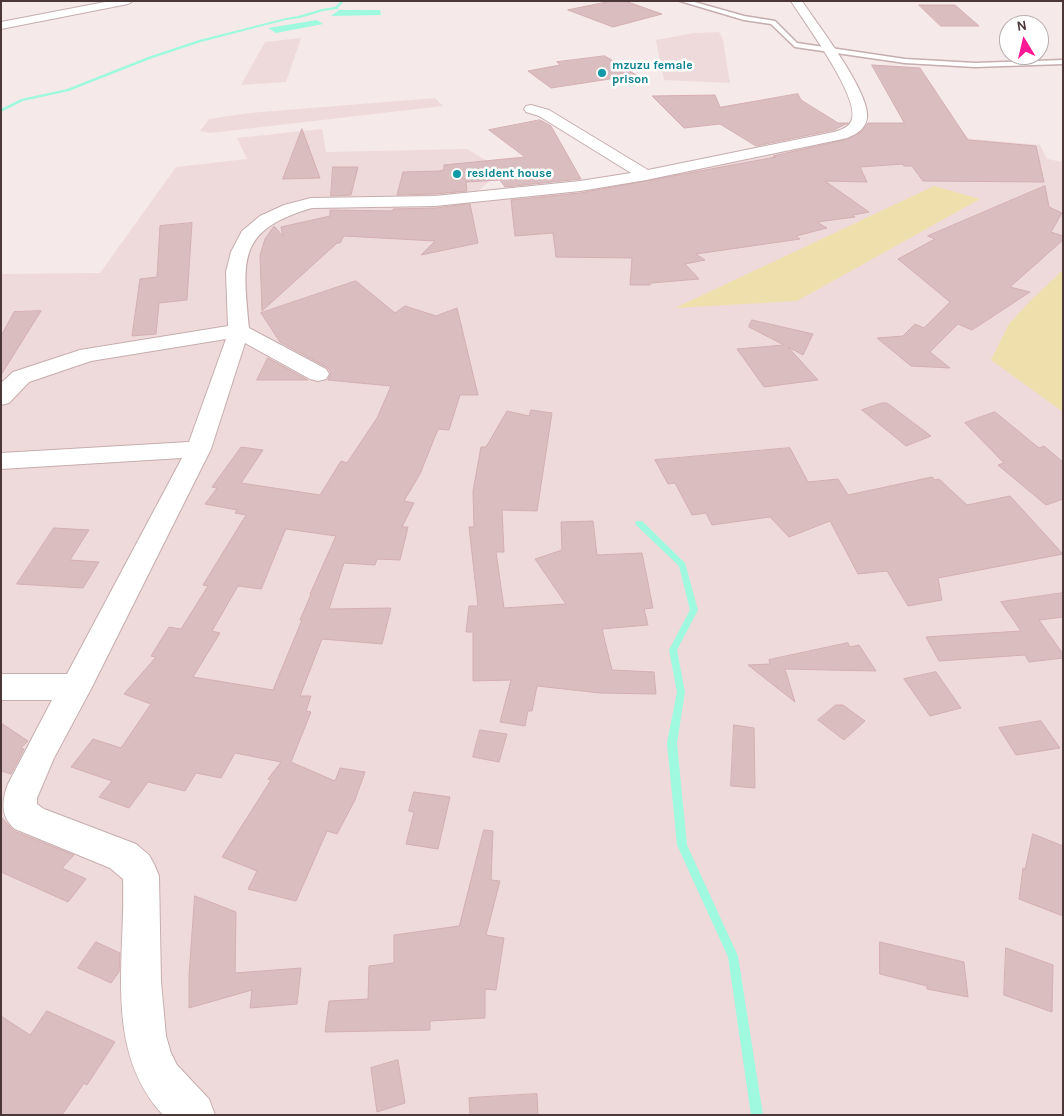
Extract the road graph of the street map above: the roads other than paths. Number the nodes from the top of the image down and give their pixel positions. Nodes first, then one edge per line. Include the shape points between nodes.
1 (128, 1) edge
2 (682, 1) edge
3 (796, 1) edge
4 (1, 26) edge
5 (829, 51) junction
6 (1063, 62) edge
7 (531, 109) dead end
8 (646, 175) junction
9 (239, 331) junction
10 (318, 374) dead end
11 (1, 398) edge
12 (199, 449) junction
13 (1, 461) edge
14 (1, 687) edge
15 (76, 687) junction
16 (30, 769) junction
17 (1, 795) edge
18 (193, 1115) edge

1 - 4 street
2 - 5 lane via 744,18 773,22 795,45
3 - 5 street
5 - 6 lane via 952,65
5 - 8 street via 859,106 861,115 850,131
7 - 8 street via 544,113
8 - 9 street via 462,199 331,202 290,209 266,220 248,234 240,252 235,272
9 - 10 street
9 - 11 street via 88,355 21,377
9 - 12 street
12 - 13 street
12 - 15 street
14 - 15 street
15 - 16 street
16 - 17 street
16 - 18 street via 18,806 25,817 124,856 141,876 143,1022 148,1052 161,1080

